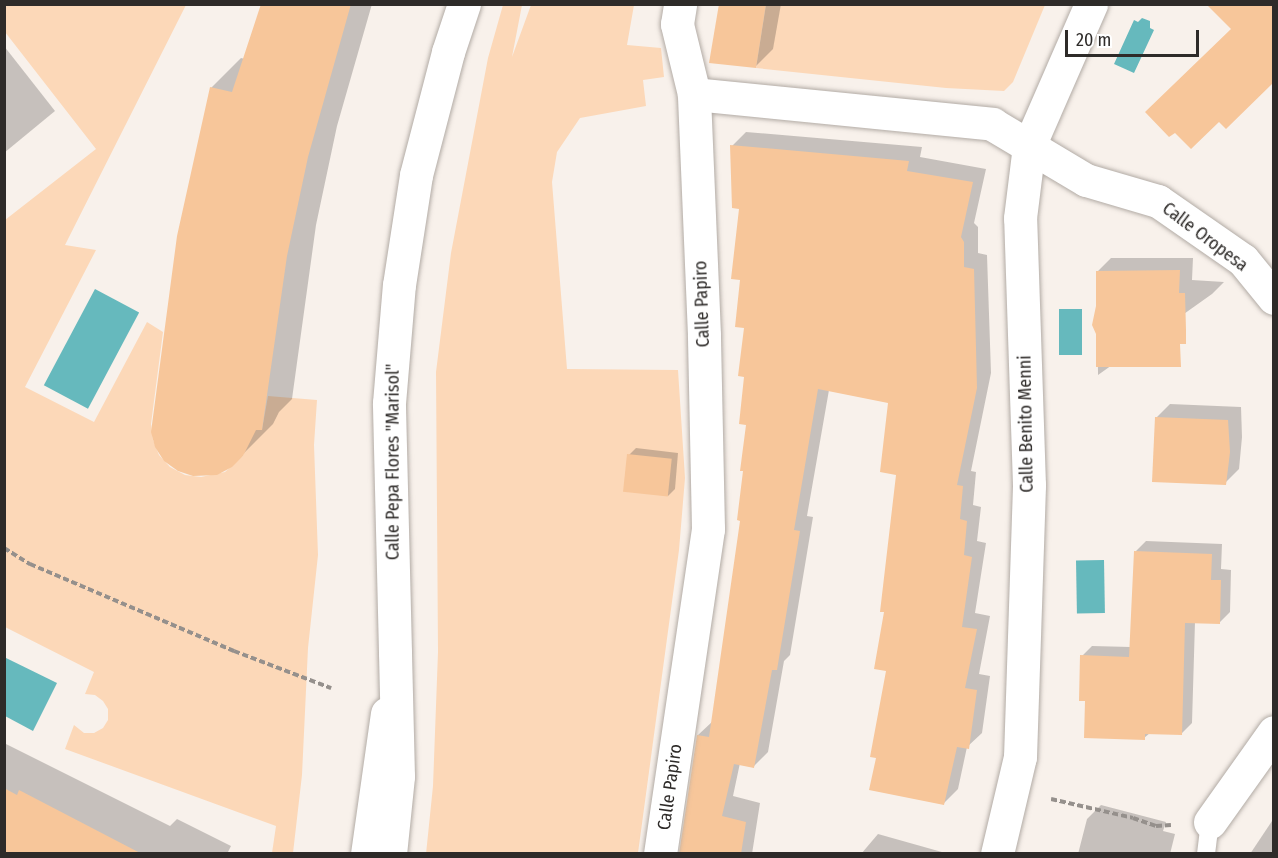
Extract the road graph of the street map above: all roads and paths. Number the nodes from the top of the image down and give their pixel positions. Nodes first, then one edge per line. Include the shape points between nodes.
1 (464, 4) edge
2 (680, 4) edge
3 (1091, 4) edge
4 (694, 94) junction
5 (1029, 146) junction
6 (1274, 298) edge
7 (4, 548) edge
8 (395, 652) junction
9 (331, 688) dead end
10 (1274, 732) edge
11 (1050, 799) dead end
12 (1149, 823) dead end
13 (1208, 838) edge
14 (367, 854) edge
15 (390, 854) edge
16 (660, 854) edge
17 (997, 854) edge

1 - 8 main road, Calle Pepa Flores "Marisol" via 416,175 399,285 389,403
2 - 4 main road, Calle Papiro via 677,24
3 - 5 main road, Calle Benito Menni
4 - 5 main road via 992,124
4 - 16 main road, Calle Papiro via 708,529
5 - 6 main road, Calle Oropesa via 1086,180 1158,201 1243,260
5 - 17 main road, Calle Benito Menni via 1020,218 1029,485 1020,757
7 - 9 path via 30,564
8 - 14 main road, Calle Pepa Flores "Marisol"
8 - 15 main road via 398,776
10 - 13 main road
11 - 12 path

